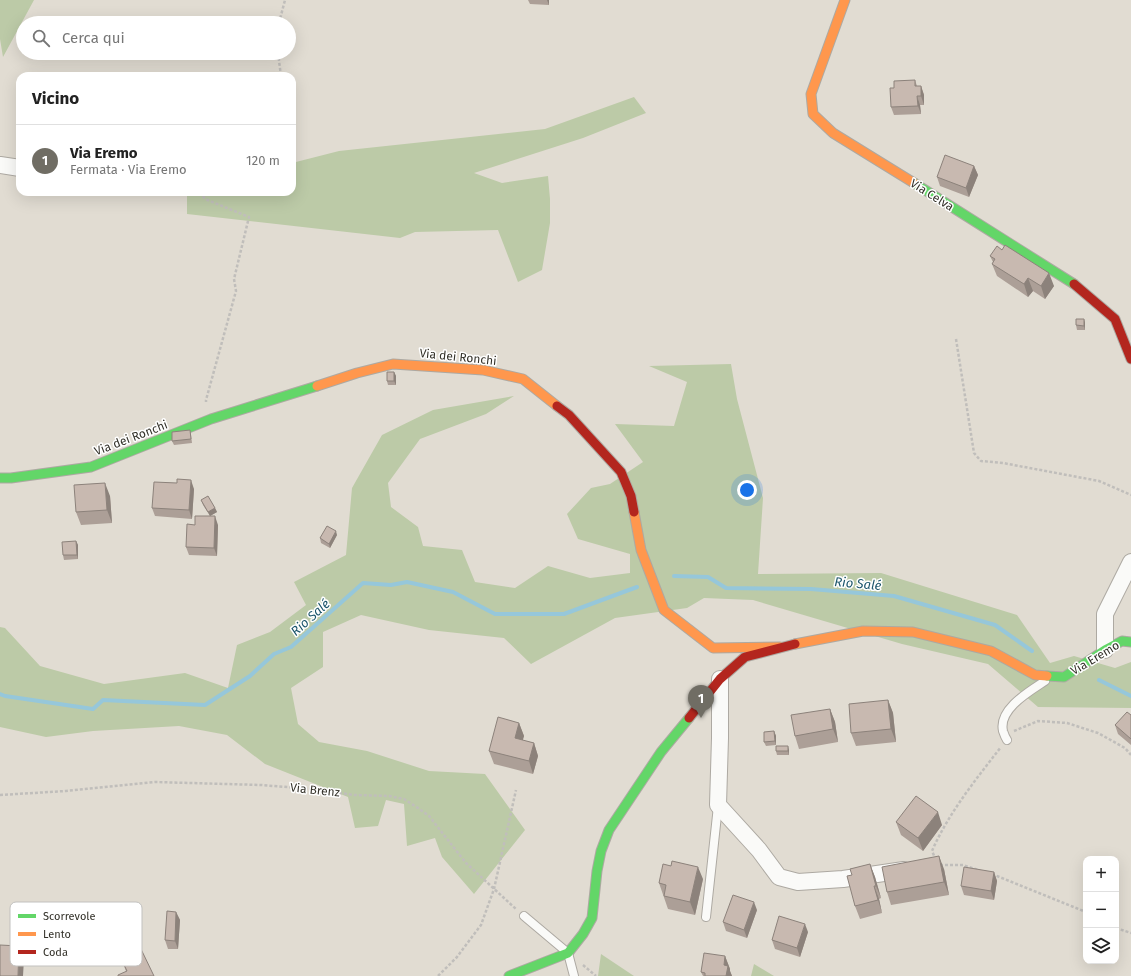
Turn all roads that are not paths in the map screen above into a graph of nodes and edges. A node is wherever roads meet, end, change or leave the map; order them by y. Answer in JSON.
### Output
{"nodes":[{"id":1,"x":845,"y":0,"type":"edge"},
{"id":2,"x":0,"y":165,"type":"edge"},
{"id":3,"x":16,"y":167,"type":"edge"},
{"id":4,"x":1131,"y":359,"type":"edge"},
{"id":5,"x":0,"y":478,"type":"edge"},
{"id":6,"x":1131,"y":562,"type":"edge"},
{"id":7,"x":1131,"y":642,"type":"edge"},
{"id":8,"x":780,"y":647,"type":"junction"},
{"id":9,"x":1105,"y":650,"type":"junction"},
{"id":10,"x":1052,"y":676,"type":"junction"},
{"id":11,"x":720,"y":680,"type":"junction"},
{"id":12,"x":1007,"y":740,"type":"road end"},
{"id":13,"x":718,"y":806,"type":"junction"},
{"id":14,"x":919,"y":868,"type":"edge"},
{"id":15,"x":524,"y":916,"type":"road end"},
{"id":16,"x":706,"y":917,"type":"dead end"},
{"id":17,"x":568,"y":953,"type":"junction"},
{"id":18,"x":510,"y":976,"type":"edge"},
{"id":19,"x":574,"y":976,"type":"edge"}],
"edges":[{"from":1,"to":4,"type":"street","name":"Via Celva"},
{"from":2,"to":3,"type":"street"},
{"from":5,"to":8,"type":"street","name":"Via dei Ronchi"},
{"from":6,"to":9,"type":"street"},
{"from":7,"to":9,"type":"street","name":"Via Eremo"},
{"from":8,"to":10,"type":"street","name":"Via Eremo"},
{"from":8,"to":11,"type":"street","name":"Via Eremo"},
{"from":9,"to":10,"type":"street","name":"Via Eremo"},
{"from":10,"to":12,"type":"lane"},
{"from":11,"to":13,"type":"street"},
{"from":11,"to":17,"type":"street","name":"Via Eremo"},
{"from":13,"to":14,"type":"street"},
{"from":13,"to":16,"type":"lane"},
{"from":15,"to":17,"type":"lane"},
{"from":17,"to":18,"type":"street"},
{"from":17,"to":19,"type":"lane"}]}
